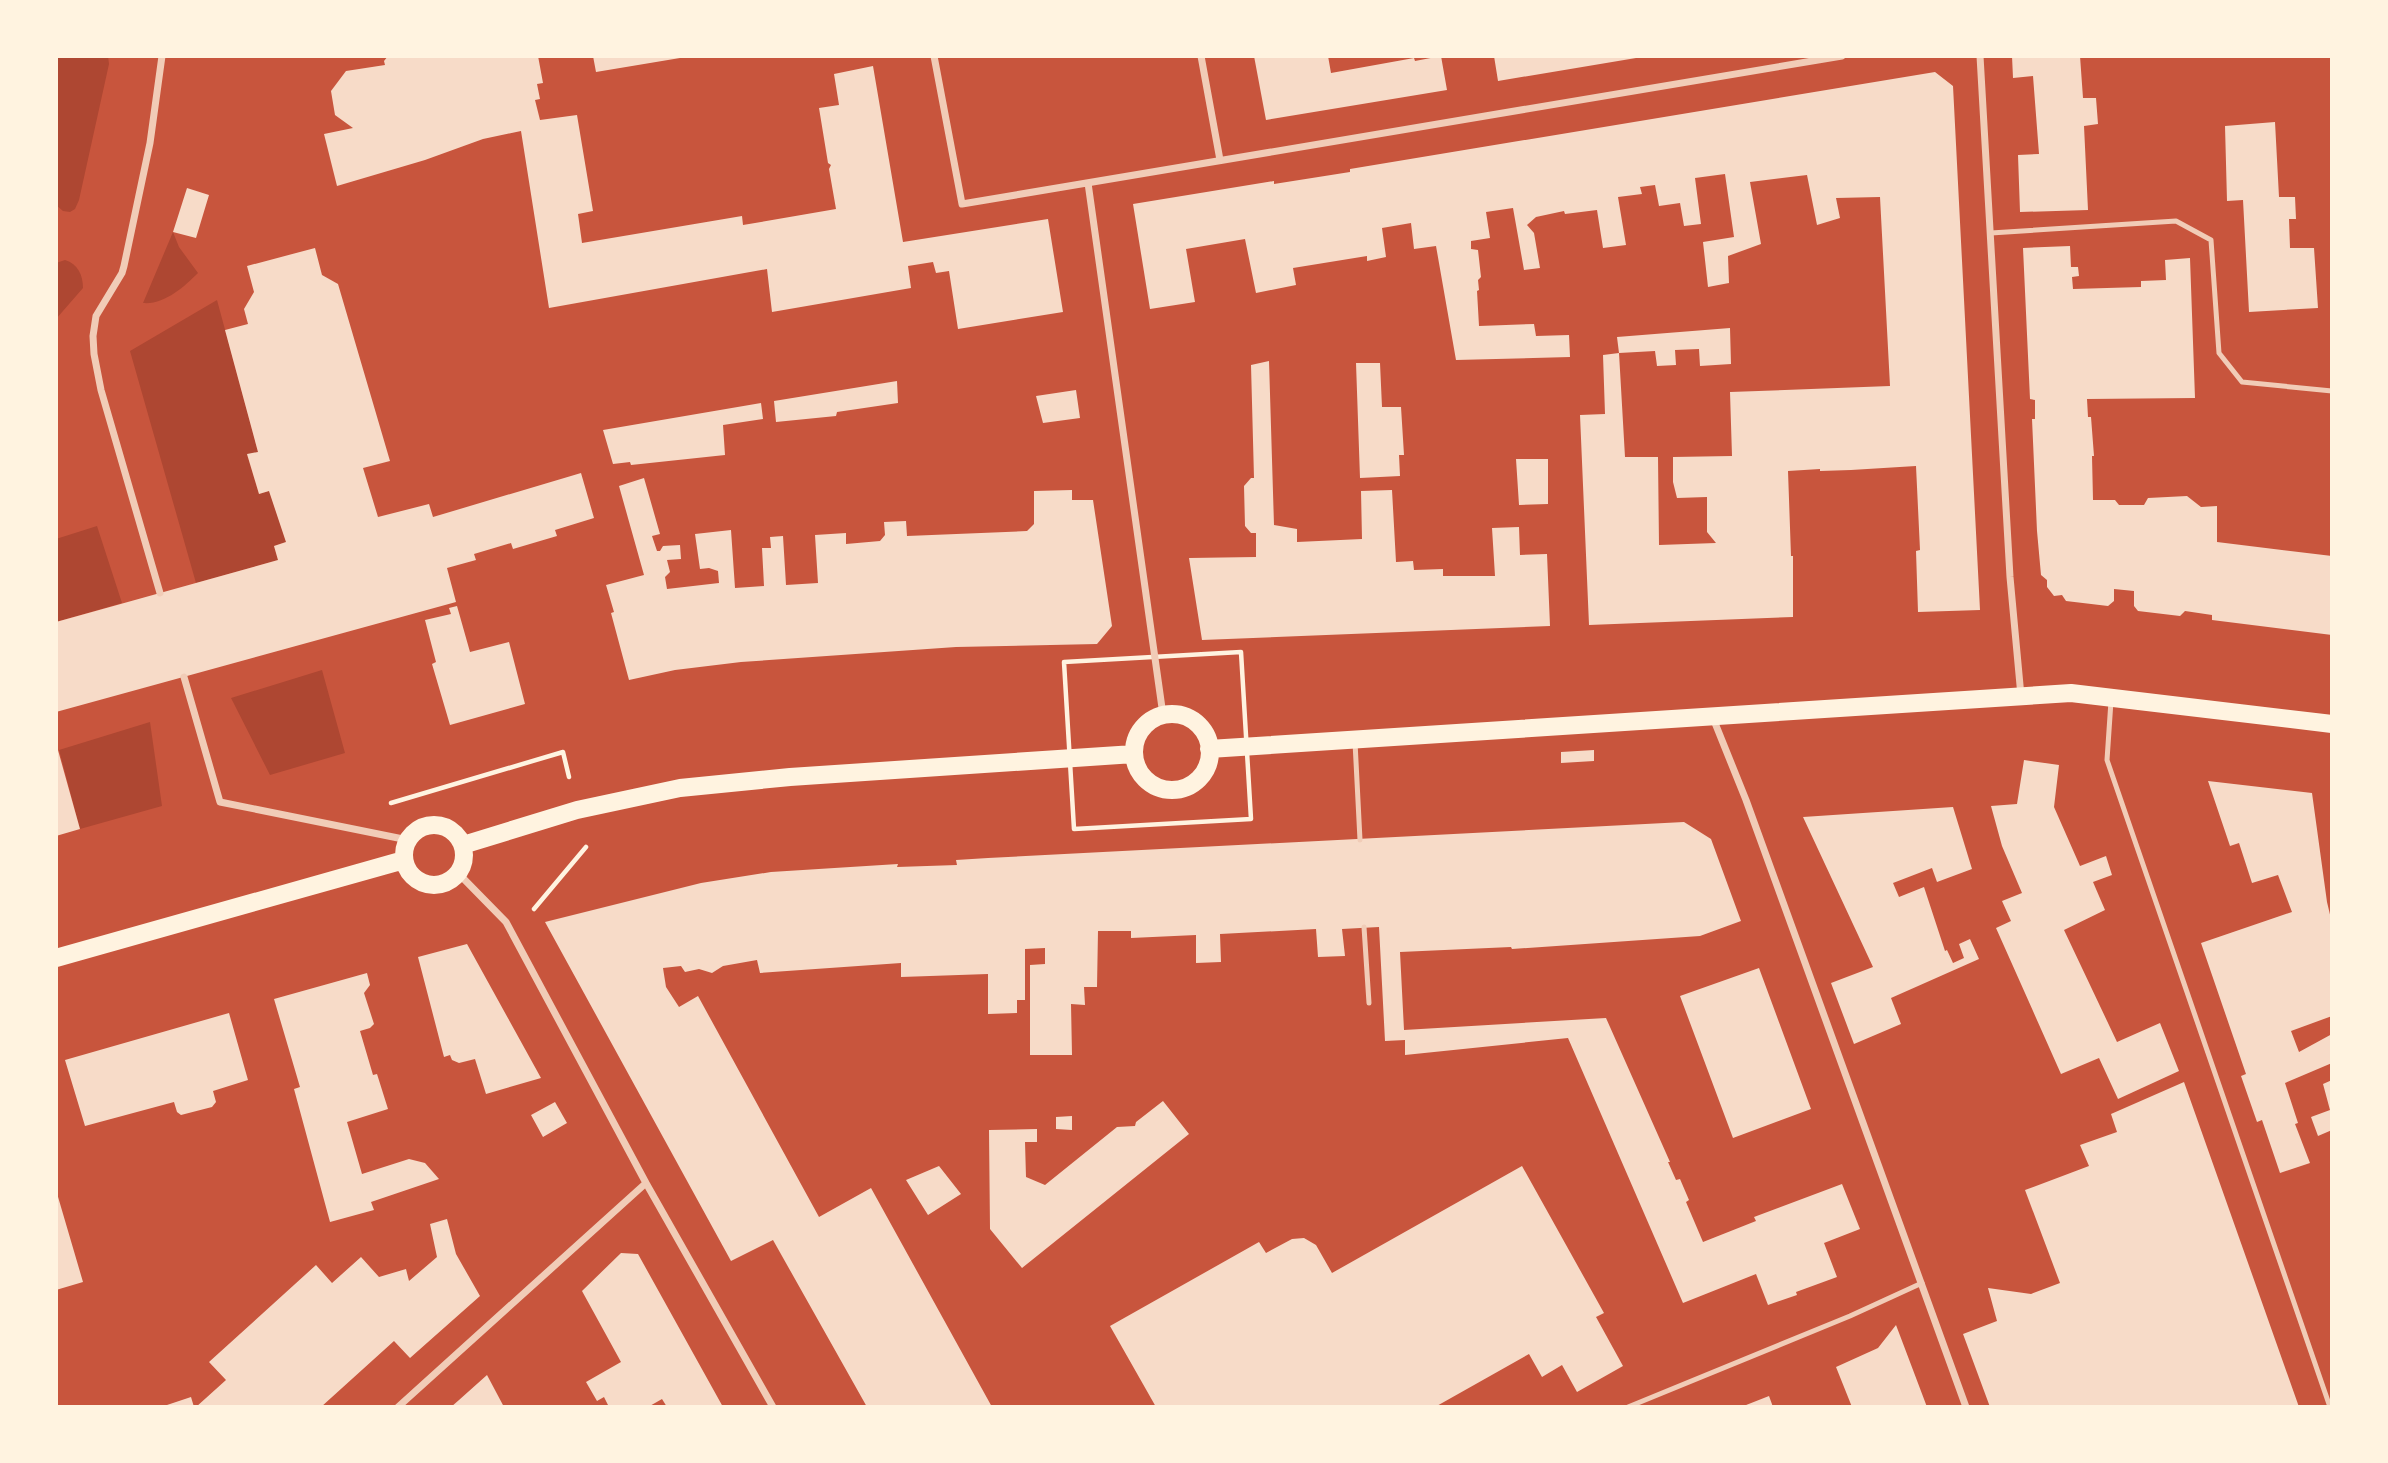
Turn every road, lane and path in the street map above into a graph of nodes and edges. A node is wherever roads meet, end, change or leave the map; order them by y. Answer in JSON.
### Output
{"nodes":[{"id":1,"x":162,"y":56,"type":"edge"},
{"id":2,"x":934,"y":56,"type":"edge"},
{"id":3,"x":1201,"y":56,"type":"edge"},
{"id":4,"x":1842,"y":56,"type":"edge"},
{"id":5,"x":1980,"y":56,"type":"edge"},
{"id":6,"x":1220,"y":160,"type":"junction"},
{"id":7,"x":1088,"y":183,"type":"junction"},
{"id":8,"x":1992,"y":233,"type":"junction"},
{"id":9,"x":2332,"y":391,"type":"edge"},
{"id":10,"x":160,"y":593,"type":"dead end"},
{"id":11,"x":184,"y":677,"type":"dead end"},
{"id":12,"x":2021,"y":697,"type":"junction"},
{"id":13,"x":2111,"y":698,"type":"junction"},
{"id":14,"x":1163,"y":715,"type":"junction"},
{"id":15,"x":1713,"y":717,"type":"junction"},
{"id":16,"x":2332,"y":724,"type":"edge"},
{"id":17,"x":1355,"y":740,"type":"junction"},
{"id":18,"x":1209,"y":749,"type":"junction"},
{"id":19,"x":563,"y":752,"type":"dead end"},
{"id":20,"x":1133,"y":754,"type":"junction"},
{"id":21,"x":379,"y":806,"type":"dead end"},
{"id":22,"x":408,"y":840,"type":"junction"},
{"id":23,"x":1360,"y":840,"type":"dead end"},
{"id":24,"x":463,"y":845,"type":"junction"},
{"id":25,"x":586,"y":848,"type":"dead end"},
{"id":26,"x":404,"y":860,"type":"junction"},
{"id":27,"x":458,"y":873,"type":"junction"},
{"id":28,"x":506,"y":922,"type":"junction"},
{"id":29,"x":1364,"y":927,"type":"dead end"},
{"id":30,"x":56,"y":958,"type":"edge"},
{"id":31,"x":1369,"y":1003,"type":"dead end"},
{"id":32,"x":646,"y":1183,"type":"junction"},
{"id":33,"x":1922,"y":1283,"type":"junction"},
{"id":34,"x":398,"y":1407,"type":"edge"},
{"id":35,"x":773,"y":1407,"type":"edge"},
{"id":36,"x":1628,"y":1407,"type":"edge"},
{"id":37,"x":1966,"y":1407,"type":"edge"},
{"id":38,"x":2330,"y":1407,"type":"edge"}],
"edges":[{"from":1,"to":10,"type":"street"},
{"from":2,"to":7,"type":"street"},
{"from":3,"to":6,"type":"street"},
{"from":4,"to":6,"type":"street"},
{"from":5,"to":8,"type":"street"},
{"from":6,"to":7,"type":"street"},
{"from":7,"to":14,"type":"street"},
{"from":8,"to":9,"type":"lane"},
{"from":8,"to":12,"type":"street"},
{"from":11,"to":22,"type":"street"},
{"from":12,"to":13,"type":"main road"},
{"from":12,"to":15,"type":"main road"},
{"from":13,"to":16,"type":"main road"},
{"from":13,"to":38,"type":"lane"},
{"from":14,"to":18,"type":"main road"},
{"from":14,"to":20,"type":"main road"},
{"from":15,"to":17,"type":"main road"},
{"from":15,"to":33,"type":"street"},
{"from":17,"to":18,"type":"main road"},
{"from":17,"to":23,"type":"lane"},
{"from":18,"to":20,"type":"main road"},
{"from":19,"to":21,"type":"path"},
{"from":20,"to":24,"type":"main road"},
{"from":22,"to":24,"type":"main road"},
{"from":22,"to":26,"type":"main road"},
{"from":24,"to":27,"type":"main road"},
{"from":25,"to":28,"type":"path"},
{"from":26,"to":27,"type":"main road"},
{"from":26,"to":30,"type":"main road"},
{"from":27,"to":28,"type":"street"},
{"from":28,"to":32,"type":"street"},
{"from":29,"to":31,"type":"lane"},
{"from":32,"to":34,"type":"street"},
{"from":32,"to":35,"type":"street"},
{"from":33,"to":36,"type":"lane"},
{"from":33,"to":37,"type":"street"}]}
